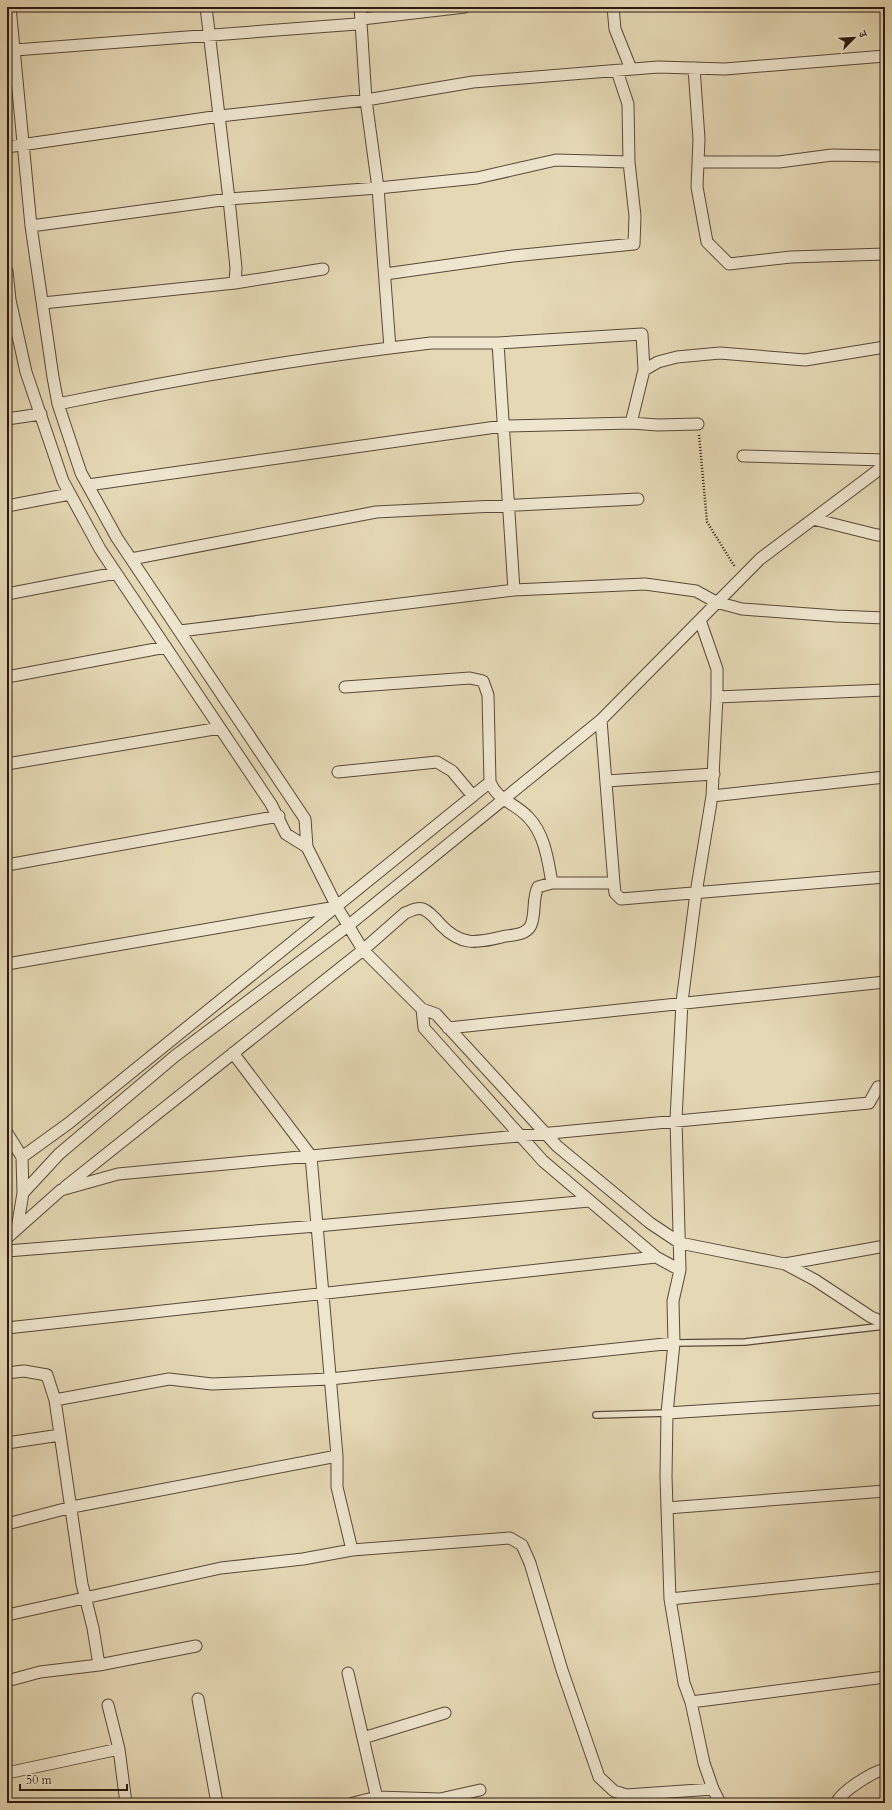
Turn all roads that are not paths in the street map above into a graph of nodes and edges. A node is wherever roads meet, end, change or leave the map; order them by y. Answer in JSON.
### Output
{"nodes":[{"id":1,"x":10,"y":7,"type":"edge"},
{"id":2,"x":206,"y":7,"type":"edge"},
{"id":3,"x":360,"y":7,"type":"edge"},
{"id":4,"x":465,"y":7,"type":"edge"},
{"id":5,"x":613,"y":7,"type":"edge"},
{"id":6,"x":360,"y":22,"type":"junction"},
{"id":7,"x":208,"y":34,"type":"junction"},
{"id":8,"x":15,"y":50,"type":"junction"},
{"id":9,"x":885,"y":56,"type":"edge"},
{"id":10,"x":694,"y":68,"type":"junction"},
{"id":11,"x":632,"y":69,"type":"junction"},
{"id":12,"x":616,"y":71,"type":"junction"},
{"id":13,"x":366,"y":100,"type":"junction"},
{"id":14,"x":220,"y":116,"type":"junction"},
{"id":15,"x":23,"y":145,"type":"junction"},
{"id":16,"x":7,"y":147,"type":"edge"},
{"id":17,"x":885,"y":156,"type":"edge"},
{"id":18,"x":629,"y":162,"type":"junction"},
{"id":19,"x":698,"y":162,"type":"junction"},
{"id":20,"x":378,"y":188,"type":"junction"},
{"id":21,"x":229,"y":199,"type":"junction"},
{"id":22,"x":31,"y":226,"type":"junction"},
{"id":23,"x":885,"y":254,"type":"edge"},
{"id":24,"x":323,"y":269,"type":"dead end"},
{"id":25,"x":7,"y":271,"type":"edge"},
{"id":26,"x":385,"y":274,"type":"junction"},
{"id":27,"x":235,"y":283,"type":"junction"},
{"id":28,"x":43,"y":303,"type":"junction"},
{"id":29,"x":498,"y":343,"type":"junction"},
{"id":30,"x":885,"y":346,"type":"edge"},
{"id":31,"x":390,"y":348,"type":"junction"},
{"id":32,"x":644,"y":370,"type":"junction"},
{"id":33,"x":58,"y":404,"type":"junction"},
{"id":34,"x":41,"y":414,"type":"junction"},
{"id":35,"x":7,"y":419,"type":"edge"},
{"id":36,"x":631,"y":423,"type":"junction"},
{"id":37,"x":698,"y":424,"type":"road end"},
{"id":38,"x":503,"y":426,"type":"junction"},
{"id":39,"x":743,"y":456,"type":"dead end"},
{"id":40,"x":885,"y":460,"type":"edge"},
{"id":41,"x":885,"y":465,"type":"edge"},
{"id":42,"x":88,"y":485,"type":"junction"},
{"id":43,"x":70,"y":494,"type":"junction"},
{"id":44,"x":638,"y":499,"type":"dead end"},
{"id":45,"x":509,"y":505,"type":"junction"},
{"id":46,"x":7,"y":506,"type":"edge"},
{"id":47,"x":813,"y":519,"type":"junction"},
{"id":48,"x":885,"y":536,"type":"edge"},
{"id":49,"x":131,"y":559,"type":"junction"},
{"id":50,"x":116,"y":573,"type":"junction"},
{"id":51,"x":514,"y":590,"type":"junction"},
{"id":52,"x":7,"y":594,"type":"edge"},
{"id":53,"x":716,"y":602,"type":"junction"},
{"id":54,"x":885,"y":618,"type":"edge"},
{"id":55,"x":700,"y":620,"type":"junction"},
{"id":56,"x":180,"y":632,"type":"junction"},
{"id":57,"x":166,"y":647,"type":"junction"},
{"id":58,"x":7,"y":676,"type":"edge"},
{"id":59,"x":345,"y":687,"type":"dead end"},
{"id":60,"x":885,"y":690,"type":"edge"},
{"id":61,"x":717,"y":697,"type":"junction"},
{"id":62,"x":601,"y":720,"type":"junction"},
{"id":63,"x":220,"y":728,"type":"junction"},
{"id":64,"x":7,"y":764,"type":"edge"},
{"id":65,"x":338,"y":772,"type":"dead end"},
{"id":66,"x":714,"y":774,"type":"junction"},
{"id":67,"x":885,"y":777,"type":"edge"},
{"id":68,"x":606,"y":781,"type":"junction"},
{"id":69,"x":490,"y":782,"type":"junction"},
{"id":70,"x":473,"y":796,"type":"junction"},
{"id":71,"x":712,"y":796,"type":"junction"},
{"id":72,"x":503,"y":800,"type":"junction"},
{"id":73,"x":278,"y":816,"type":"junction"},
{"id":74,"x":307,"y":847,"type":"junction"},
{"id":75,"x":7,"y":866,"type":"edge"},
{"id":76,"x":885,"y":877,"type":"edge"},
{"id":77,"x":552,"y":883,"type":"junction"},
{"id":78,"x":614,"y":883,"type":"junction"},
{"id":79,"x":696,"y":893,"type":"junction"},
{"id":80,"x":337,"y":907,"type":"junction"},
{"id":81,"x":349,"y":925,"type":"junction"},
{"id":82,"x":363,"y":950,"type":"junction"},
{"id":83,"x":7,"y":964,"type":"edge"},
{"id":84,"x":885,"y":982,"type":"edge"},
{"id":85,"x":682,"y":1002,"type":"junction"},
{"id":86,"x":422,"y":1009,"type":"junction"},
{"id":87,"x":448,"y":1028,"type":"junction"},
{"id":88,"x":233,"y":1053,"type":"junction"},
{"id":89,"x":885,"y":1086,"type":"edge"},
{"id":90,"x":676,"y":1120,"type":"junction"},
{"id":91,"x":7,"y":1133,"type":"edge"},
{"id":92,"x":546,"y":1134,"type":"junction"},
{"id":93,"x":520,"y":1136,"type":"junction"},
{"id":94,"x":311,"y":1156,"type":"junction"},
{"id":95,"x":22,"y":1157,"type":"junction"},
{"id":96,"x":61,"y":1190,"type":"junction"},
{"id":97,"x":22,"y":1193,"type":"junction"},
{"id":98,"x":590,"y":1201,"type":"junction"},
{"id":99,"x":317,"y":1226,"type":"junction"},
{"id":100,"x":17,"y":1229,"type":"junction"},
{"id":101,"x":7,"y":1238,"type":"edge"},
{"id":102,"x":680,"y":1243,"type":"junction"},
{"id":103,"x":885,"y":1246,"type":"edge"},
{"id":104,"x":7,"y":1251,"type":"edge"},
{"id":105,"x":656,"y":1257,"type":"junction"},
{"id":106,"x":785,"y":1264,"type":"junction"},
{"id":107,"x":680,"y":1270,"type":"junction"},
{"id":108,"x":323,"y":1293,"type":"junction"},
{"id":109,"x":885,"y":1324,"type":"edge"},
{"id":110,"x":7,"y":1328,"type":"edge"},
{"id":111,"x":674,"y":1343,"type":"junction"},
{"id":112,"x":7,"y":1373,"type":"edge"},
{"id":113,"x":330,"y":1379,"type":"junction"},
{"id":114,"x":885,"y":1399,"type":"edge"},
{"id":115,"x":55,"y":1400,"type":"junction"},
{"id":116,"x":667,"y":1414,"type":"junction"},
{"id":117,"x":596,"y":1415,"type":"dead end"},
{"id":118,"x":60,"y":1435,"type":"junction"},
{"id":119,"x":7,"y":1443,"type":"edge"},
{"id":120,"x":337,"y":1456,"type":"junction"},
{"id":121,"x":885,"y":1491,"type":"edge"},
{"id":122,"x":72,"y":1507,"type":"junction"},
{"id":123,"x":667,"y":1508,"type":"junction"},
{"id":124,"x":7,"y":1524,"type":"edge"},
{"id":125,"x":352,"y":1550,"type":"junction"},
{"id":126,"x":885,"y":1577,"type":"edge"},
{"id":127,"x":86,"y":1599,"type":"junction"},
{"id":128,"x":670,"y":1599,"type":"junction"},
{"id":129,"x":7,"y":1615,"type":"edge"},
{"id":130,"x":196,"y":1646,"type":"dead end"},
{"id":131,"x":99,"y":1665,"type":"junction"},
{"id":132,"x":348,"y":1673,"type":"dead end"},
{"id":133,"x":885,"y":1677,"type":"edge"},
{"id":134,"x":7,"y":1681,"type":"edge"},
{"id":135,"x":198,"y":1699,"type":"dead end"},
{"id":136,"x":691,"y":1702,"type":"junction"},
{"id":137,"x":108,"y":1705,"type":"dead end"},
{"id":138,"x":445,"y":1713,"type":"dead end"},
{"id":139,"x":363,"y":1738,"type":"junction"},
{"id":140,"x":119,"y":1749,"type":"junction"},
{"id":141,"x":885,"y":1769,"type":"edge"},
{"id":142,"x":7,"y":1773,"type":"edge"},
{"id":143,"x":713,"y":1789,"type":"junction"},
{"id":144,"x":480,"y":1790,"type":"dead end"},
{"id":145,"x":378,"y":1800,"type":"edge"},
{"id":146,"x":126,"y":1803,"type":"edge"},
{"id":147,"x":217,"y":1803,"type":"edge"},
{"id":148,"x":353,"y":1803,"type":"edge"},
{"id":149,"x":720,"y":1803,"type":"edge"},
{"id":150,"x":836,"y":1803,"type":"edge"}],
"edges":[{"from":1,"to":8,"type":"street"},
{"from":2,"to":7,"type":"street"},
{"from":3,"to":6,"type":"street"},
{"from":4,"to":6,"type":"street"},
{"from":5,"to":11,"type":"street"},
{"from":6,"to":7,"type":"street"},
{"from":6,"to":13,"type":"street"},
{"from":7,"to":8,"type":"street"},
{"from":7,"to":14,"type":"street"},
{"from":8,"to":15,"type":"street"},
{"from":9,"to":10,"type":"street"},
{"from":10,"to":11,"type":"street"},
{"from":10,"to":19,"type":"street"},
{"from":11,"to":12,"type":"street"},
{"from":12,"to":13,"type":"street"},
{"from":12,"to":18,"type":"street"},
{"from":13,"to":14,"type":"street"},
{"from":13,"to":20,"type":"street"},
{"from":14,"to":15,"type":"street"},
{"from":14,"to":21,"type":"street"},
{"from":15,"to":16,"type":"street"},
{"from":15,"to":22,"type":"street"},
{"from":17,"to":19,"type":"street"},
{"from":18,"to":20,"type":"street"},
{"from":18,"to":26,"type":"street"},
{"from":19,"to":23,"type":"street"},
{"from":20,"to":21,"type":"street"},
{"from":20,"to":26,"type":"street"},
{"from":21,"to":22,"type":"street"},
{"from":21,"to":27,"type":"street"},
{"from":22,"to":28,"type":"street"},
{"from":24,"to":27,"type":"street"},
{"from":25,"to":34,"type":"street"},
{"from":26,"to":31,"type":"street"},
{"from":27,"to":28,"type":"street"},
{"from":28,"to":33,"type":"street"},
{"from":29,"to":31,"type":"street"},
{"from":29,"to":32,"type":"street"},
{"from":29,"to":38,"type":"street"},
{"from":30,"to":32,"type":"street"},
{"from":31,"to":33,"type":"street"},
{"from":32,"to":36,"type":"street"},
{"from":33,"to":42,"type":"street"},
{"from":34,"to":35,"type":"street"},
{"from":34,"to":43,"type":"street"},
{"from":36,"to":37,"type":"street"},
{"from":36,"to":38,"type":"street"},
{"from":38,"to":42,"type":"street"},
{"from":38,"to":45,"type":"street"},
{"from":39,"to":40,"type":"street"},
{"from":41,"to":47,"type":"street"},
{"from":42,"to":49,"type":"street"},
{"from":43,"to":46,"type":"street"},
{"from":43,"to":50,"type":"street"},
{"from":44,"to":45,"type":"street"},
{"from":45,"to":49,"type":"street"},
{"from":45,"to":51,"type":"street"},
{"from":47,"to":48,"type":"street"},
{"from":47,"to":53,"type":"street"},
{"from":49,"to":56,"type":"street"},
{"from":50,"to":52,"type":"street"},
{"from":50,"to":57,"type":"street"},
{"from":51,"to":53,"type":"street"},
{"from":51,"to":56,"type":"street"},
{"from":53,"to":54,"type":"street"},
{"from":53,"to":55,"type":"street"},
{"from":55,"to":61,"type":"street"},
{"from":55,"to":62,"type":"street"},
{"from":56,"to":74,"type":"street"},
{"from":57,"to":58,"type":"street"},
{"from":57,"to":63,"type":"street"},
{"from":59,"to":69,"type":"street"},
{"from":60,"to":61,"type":"street"},
{"from":61,"to":66,"type":"street"},
{"from":62,"to":68,"type":"street"},
{"from":62,"to":72,"type":"street"},
{"from":63,"to":64,"type":"street"},
{"from":63,"to":73,"type":"street"},
{"from":65,"to":70,"type":"street"},
{"from":66,"to":68,"type":"street"},
{"from":66,"to":71,"type":"street"},
{"from":67,"to":71,"type":"street"},
{"from":68,"to":78,"type":"street"},
{"from":69,"to":70,"type":"street"},
{"from":69,"to":72,"type":"street"},
{"from":70,"to":80,"type":"street"},
{"from":71,"to":79,"type":"street"},
{"from":72,"to":77,"type":"street"},
{"from":72,"to":81,"type":"street"},
{"from":73,"to":74,"type":"street"},
{"from":73,"to":75,"type":"street"},
{"from":74,"to":80,"type":"street"},
{"from":76,"to":79,"type":"street"},
{"from":77,"to":78,"type":"street"},
{"from":77,"to":82,"type":"street"},
{"from":78,"to":79,"type":"street"},
{"from":79,"to":85,"type":"street"},
{"from":80,"to":81,"type":"street"},
{"from":80,"to":83,"type":"street"},
{"from":80,"to":95,"type":"street"},
{"from":81,"to":82,"type":"street"},
{"from":81,"to":97,"type":"street"},
{"from":82,"to":86,"type":"street"},
{"from":82,"to":88,"type":"street"},
{"from":84,"to":85,"type":"street"},
{"from":85,"to":87,"type":"street"},
{"from":85,"to":90,"type":"street"},
{"from":86,"to":87,"type":"street"},
{"from":86,"to":93,"type":"street"},
{"from":87,"to":92,"type":"street"},
{"from":88,"to":94,"type":"street"},
{"from":88,"to":96,"type":"street"},
{"from":89,"to":90,"type":"street"},
{"from":90,"to":92,"type":"street"},
{"from":90,"to":102,"type":"street"},
{"from":91,"to":95,"type":"street"},
{"from":92,"to":93,"type":"street"},
{"from":92,"to":102,"type":"street"},
{"from":93,"to":94,"type":"street"},
{"from":93,"to":98,"type":"street"},
{"from":94,"to":96,"type":"street"},
{"from":94,"to":99,"type":"street"},
{"from":95,"to":97,"type":"street"},
{"from":96,"to":100,"type":"street"},
{"from":97,"to":100,"type":"street"},
{"from":98,"to":99,"type":"street"},
{"from":98,"to":105,"type":"street"},
{"from":99,"to":104,"type":"street"},
{"from":99,"to":108,"type":"street"},
{"from":100,"to":101,"type":"street"},
{"from":102,"to":106,"type":"street"},
{"from":102,"to":107,"type":"street"},
{"from":103,"to":106,"type":"street"},
{"from":105,"to":107,"type":"street"},
{"from":105,"to":108,"type":"street"},
{"from":106,"to":109,"type":"street"},
{"from":107,"to":111,"type":"street"},
{"from":108,"to":110,"type":"street"},
{"from":108,"to":113,"type":"street"},
{"from":109,"to":111,"type":"lane"},
{"from":111,"to":113,"type":"street"},
{"from":111,"to":116,"type":"street"},
{"from":112,"to":115,"type":"street"},
{"from":113,"to":115,"type":"street"},
{"from":113,"to":120,"type":"street"},
{"from":114,"to":116,"type":"street"},
{"from":115,"to":118,"type":"street"},
{"from":116,"to":117,"type":"lane"},
{"from":116,"to":123,"type":"street"},
{"from":118,"to":119,"type":"street"},
{"from":118,"to":122,"type":"street"},
{"from":120,"to":122,"type":"street"},
{"from":120,"to":125,"type":"street"},
{"from":121,"to":123,"type":"street"},
{"from":122,"to":124,"type":"street"},
{"from":122,"to":127,"type":"street"},
{"from":123,"to":128,"type":"street"},
{"from":125,"to":127,"type":"street"},
{"from":125,"to":143,"type":"street"},
{"from":126,"to":128,"type":"street"},
{"from":127,"to":129,"type":"street"},
{"from":127,"to":131,"type":"street"},
{"from":128,"to":136,"type":"street"},
{"from":130,"to":131,"type":"street"},
{"from":131,"to":134,"type":"street"},
{"from":132,"to":139,"type":"street"},
{"from":133,"to":136,"type":"street"},
{"from":135,"to":147,"type":"street"},
{"from":136,"to":143,"type":"street"},
{"from":137,"to":140,"type":"street"},
{"from":138,"to":139,"type":"street"},
{"from":139,"to":145,"type":"street"},
{"from":140,"to":142,"type":"street"},
{"from":140,"to":146,"type":"street"},
{"from":141,"to":150,"type":"street"},
{"from":143,"to":149,"type":"street"},
{"from":144,"to":145,"type":"street"},
{"from":145,"to":148,"type":"street"}]}
